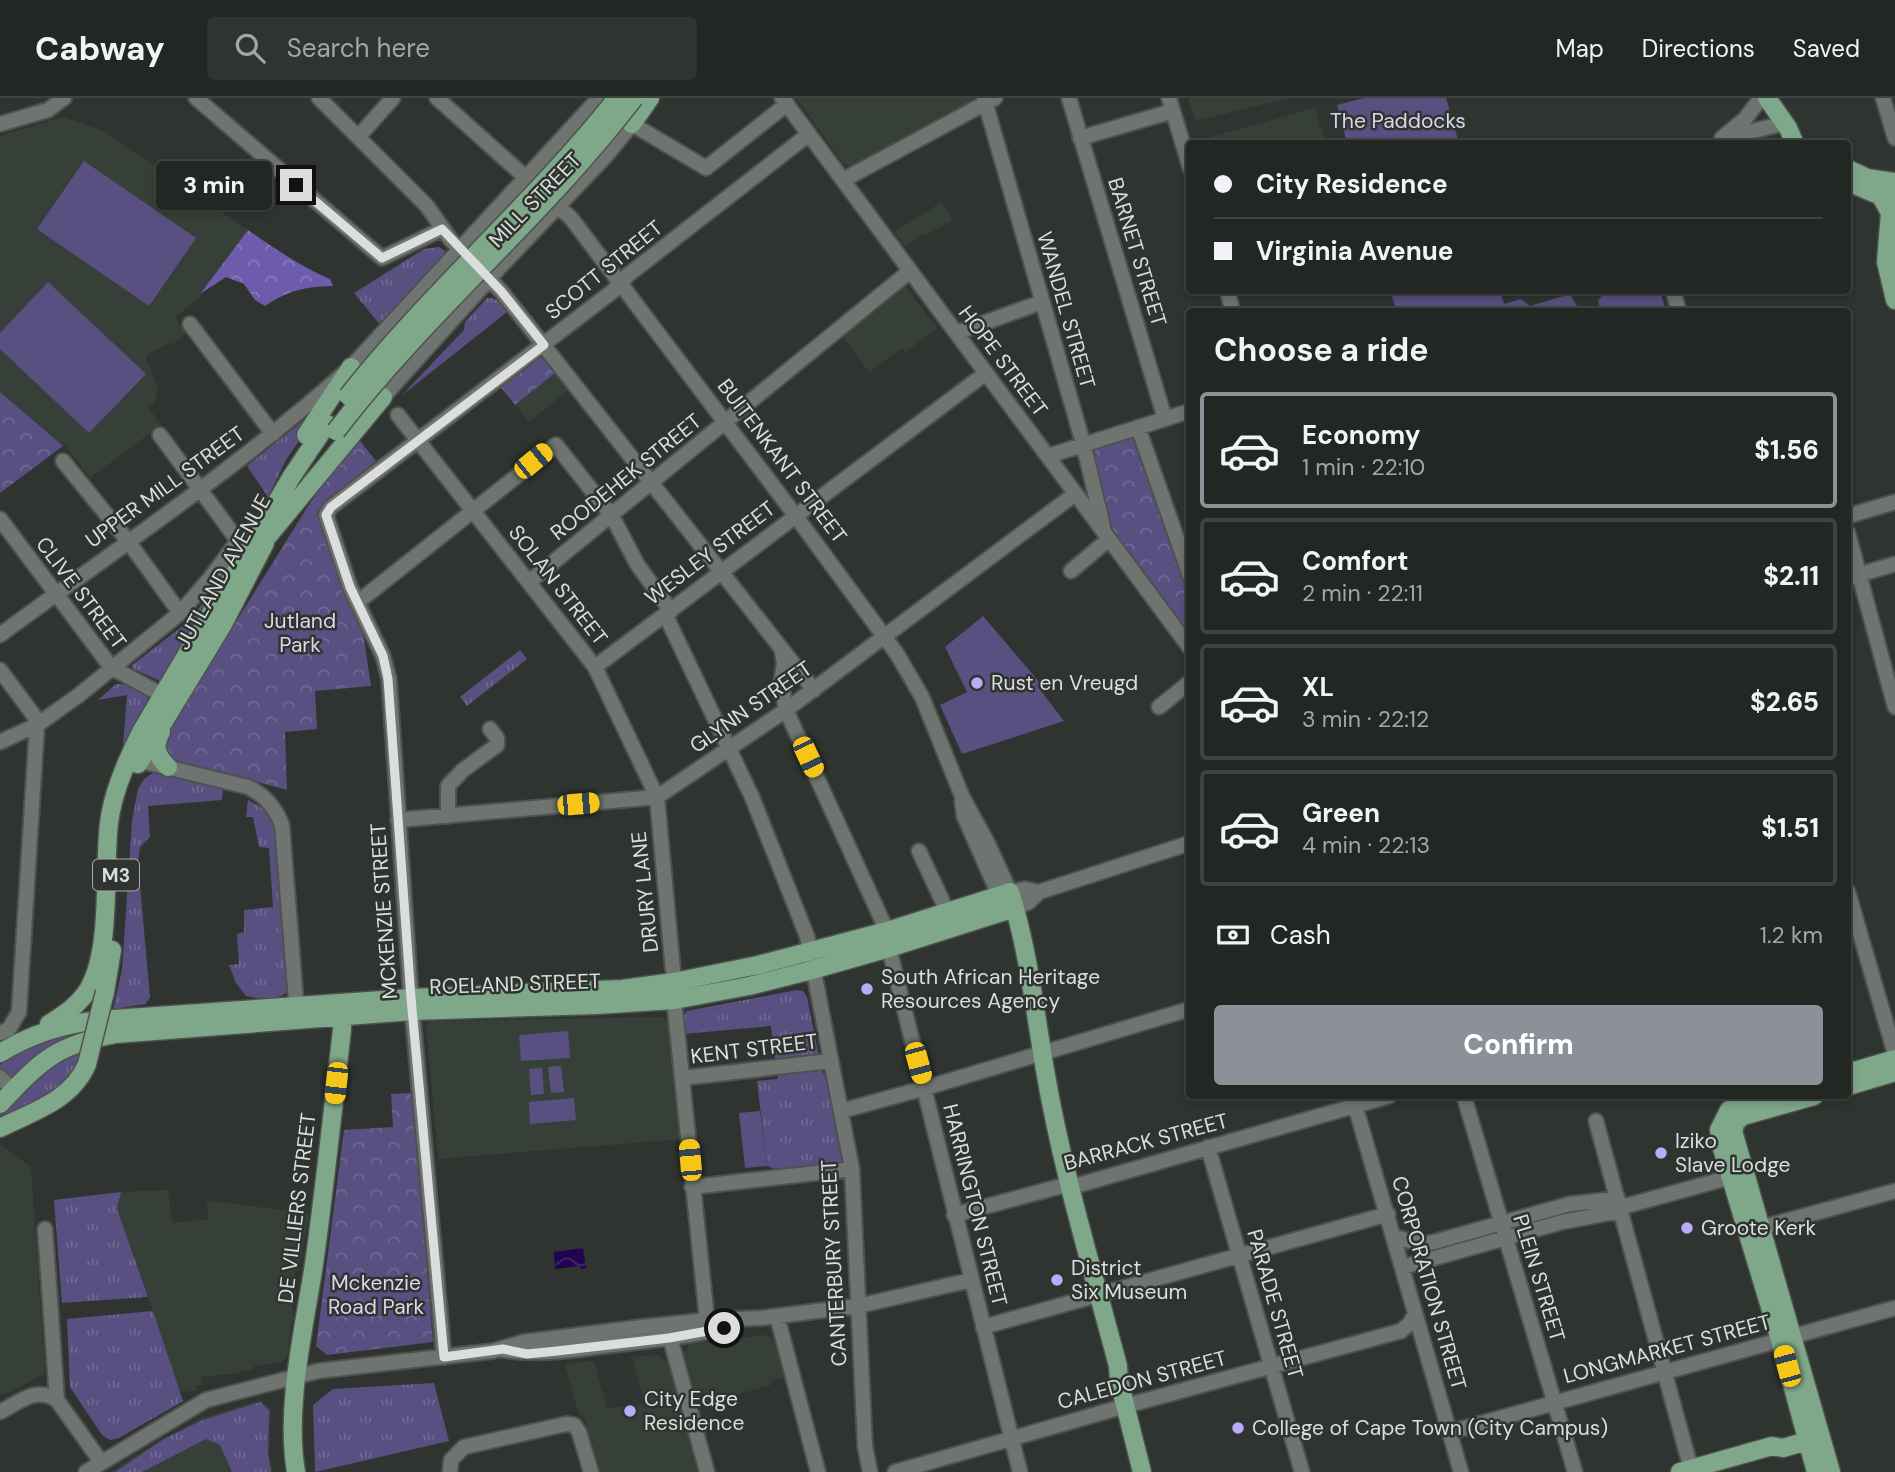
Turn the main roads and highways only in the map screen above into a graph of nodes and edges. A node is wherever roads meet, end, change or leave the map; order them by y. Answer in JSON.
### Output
{"nodes":[{"id":1,"x":617,"y":98,"type":"edge"},
{"id":2,"x":634,"y":98,"type":"edge"},
{"id":3,"x":650,"y":98,"type":"edge"},
{"id":4,"x":1778,"y":115,"type":"edge"},
{"id":5,"x":632,"y":124,"type":"road end"},
{"id":6,"x":1803,"y":140,"type":"edge"},
{"id":7,"x":1851,"y":170,"type":"edge"},
{"id":8,"x":1895,"y":182,"type":"edge"},
{"id":9,"x":1851,"y":183,"type":"edge"},
{"id":10,"x":1887,"y":196,"type":"edge"},
{"id":11,"x":1895,"y":300,"type":"edge"},
{"id":12,"x":351,"y":367,"type":"road end"},
{"id":13,"x":383,"y":397,"type":"road end"},
{"id":14,"x":332,"y":427,"type":"junction"},
{"id":15,"x":270,"y":535,"type":"junction"},
{"id":16,"x":244,"y":544,"type":"junction"},
{"id":17,"x":168,"y":704,"type":"junction"},
{"id":18,"x":134,"y":759,"type":"junction"},
{"id":19,"x":168,"y":767,"type":"road end"},
{"id":20,"x":1007,"y":901,"type":"junction"},
{"id":21,"x":888,"y":940,"type":"junction"},
{"id":22,"x":674,"y":991,"type":"junction"},
{"id":23,"x":343,"y":1010,"type":"junction"},
{"id":24,"x":296,"y":1013,"type":"junction"},
{"id":25,"x":35,"y":1034,"type":"junction"},
{"id":26,"x":0,"y":1053,"type":"edge"},
{"id":27,"x":1895,"y":1059,"type":"edge"},
{"id":28,"x":1851,"y":1072,"type":"edge"},
{"id":29,"x":1895,"y":1072,"type":"edge"},
{"id":30,"x":1851,"y":1085,"type":"edge"},
{"id":31,"x":5,"y":1096,"type":"edge"},
{"id":32,"x":1760,"y":1099,"type":"edge"},
{"id":33,"x":1803,"y":1099,"type":"edge"},
{"id":34,"x":1730,"y":1120,"type":"junction"},
{"id":35,"x":0,"y":1128,"type":"edge"},
{"id":36,"x":1737,"y":1176,"type":"junction"},
{"id":37,"x":1786,"y":1338,"type":"junction"},
{"id":38,"x":1130,"y":1404,"type":"junction"},
{"id":39,"x":1812,"y":1434,"type":"junction"},
{"id":40,"x":1686,"y":1471,"type":"edge"},
{"id":41,"x":296,"y":1472,"type":"edge"},
{"id":42,"x":1142,"y":1472,"type":"edge"},
{"id":43,"x":1152,"y":1472,"type":"edge"},
{"id":44,"x":1816,"y":1472,"type":"edge"},
{"id":45,"x":1831,"y":1472,"type":"edge"}],
"edges":[{"from":1,"to":14,"type":"main road","name":"JUTLAND AVENUE","number":"M3","bridge":true},
{"from":2,"to":14,"type":"main road","name":"JUTLAND AVENUE","number":"M3","bridge":true},
{"from":3,"to":5,"type":"main road"},
{"from":4,"to":6,"type":"main road"},
{"from":7,"to":8,"type":"main road"},
{"from":9,"to":10,"type":"main road"},
{"from":10,"to":11,"type":"main road"},
{"from":12,"to":16,"type":"main road"},
{"from":13,"to":15,"type":"main road"},
{"from":14,"to":15,"type":"main road","name":"JUTLAND AVENUE","number":"M3"},
{"from":14,"to":16,"type":"main road","name":"JUTLAND AVENUE","number":"M3"},
{"from":15,"to":17,"type":"main road","name":"JUTLAND AVENUE","number":"M3"},
{"from":16,"to":17,"type":"main road","name":"JUTLAND AVENUE","number":"M3"},
{"from":17,"to":18,"type":"main road","name":"JUTLAND AVENUE","number":"M3"},
{"from":17,"to":19,"type":"main road"},
{"from":18,"to":25,"type":"main road","name":"JUTLAND AVENUE","number":"M3"},
{"from":18,"to":35,"type":"main road","name":"JUTLAND AVENUE","number":"M3","bridge":true},
{"from":20,"to":21,"type":"main road","name":"ROELAND STREET"},
{"from":20,"to":21,"type":"main road","name":"ROELAND STREET"},
{"from":20,"to":38,"type":"main road","name":"BUITENKANT STREET"},
{"from":21,"to":22,"type":"main road","name":"ROELAND STREET"},
{"from":21,"to":22,"type":"main road","name":"ROELAND STREET"},
{"from":22,"to":23,"type":"main road","name":"ROELAND STREET"},
{"from":23,"to":24,"type":"main road","name":"ROELAND STREET"},
{"from":23,"to":41,"type":"main road","name":"DE VILLIERS STREET"},
{"from":24,"to":25,"type":"main road","name":"ROELAND STREET"},
{"from":24,"to":31,"type":"main road","name":"ROELAND STREET"},
{"from":25,"to":26,"type":"main road","number":"M3"},
{"from":27,"to":28,"type":"main road"},
{"from":29,"to":30,"type":"main road"},
{"from":32,"to":34,"type":"main road"},
{"from":33,"to":34,"type":"main road"},
{"from":34,"to":36,"type":"main road"},
{"from":36,"to":37,"type":"main road"},
{"from":36,"to":37,"type":"main road"},
{"from":37,"to":39,"type":"main road"},
{"from":38,"to":42,"type":"main road","name":"BUITENKANT STREET"},
{"from":38,"to":43,"type":"main road","name":"BUITENKANT STREET"},
{"from":39,"to":40,"type":"main road"},
{"from":39,"to":44,"type":"main road"},
{"from":39,"to":45,"type":"main road"}]}
